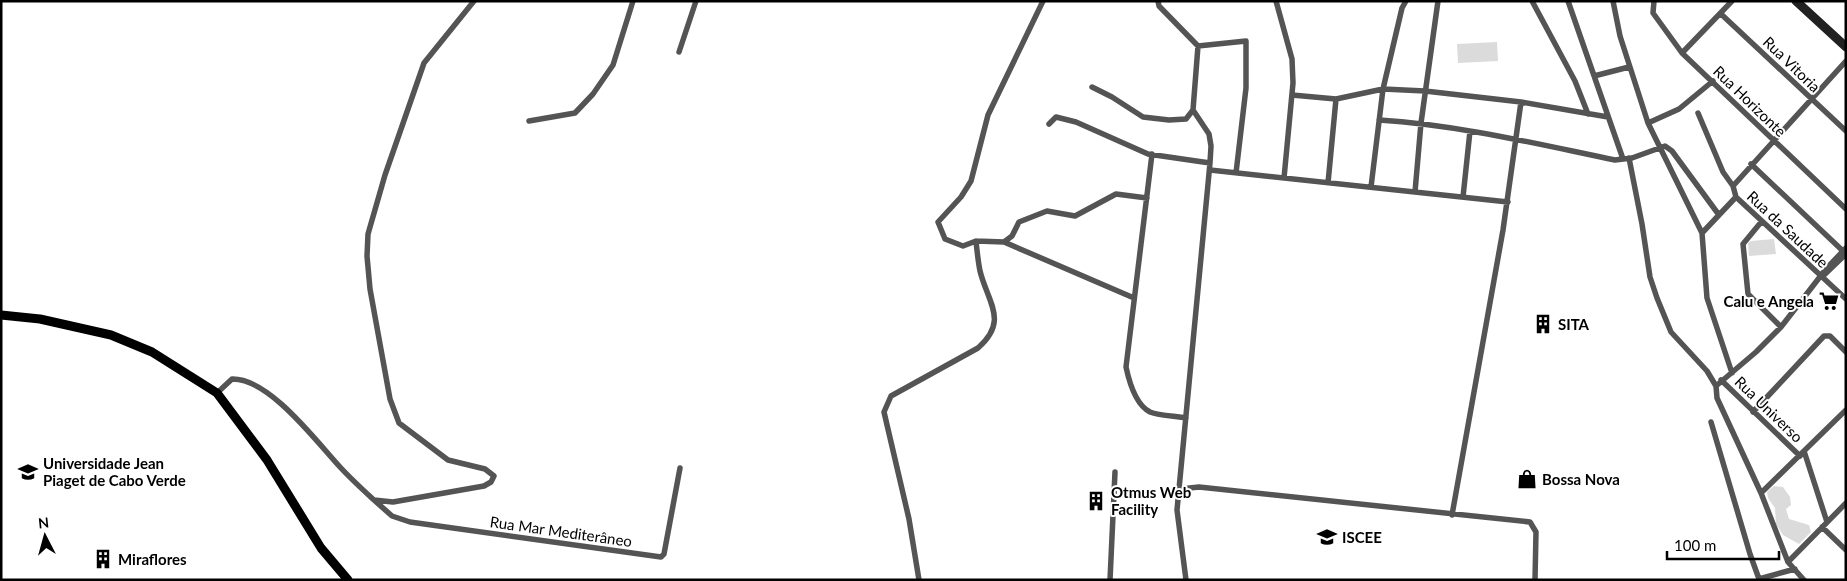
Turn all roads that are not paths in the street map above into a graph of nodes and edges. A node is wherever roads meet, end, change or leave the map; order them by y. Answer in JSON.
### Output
{"nodes":[{"id":1,"x":474,"y":1,"type":"edge"},
{"id":2,"x":633,"y":1,"type":"edge"},
{"id":3,"x":696,"y":1,"type":"edge"},
{"id":4,"x":1043,"y":1,"type":"edge"},
{"id":5,"x":1158,"y":1,"type":"edge"},
{"id":6,"x":1276,"y":1,"type":"edge"},
{"id":7,"x":1406,"y":1,"type":"edge"},
{"id":8,"x":1438,"y":1,"type":"edge"},
{"id":9,"x":1532,"y":1,"type":"edge"},
{"id":10,"x":1568,"y":1,"type":"edge"},
{"id":11,"x":1613,"y":1,"type":"edge"},
{"id":12,"x":1654,"y":1,"type":"edge"},
{"id":13,"x":1732,"y":1,"type":"edge"},
{"id":14,"x":1796,"y":1,"type":"edge"},
{"id":15,"x":1721,"y":14,"type":"junction"},
{"id":16,"x":1198,"y":46,"type":"junction"},
{"id":17,"x":1846,"y":47,"type":"edge"},
{"id":18,"x":678,"y":52,"type":"dead end"},
{"id":19,"x":1682,"y":53,"type":"junction"},
{"id":20,"x":1846,"y":60,"type":"edge"},
{"id":21,"x":1629,"y":67,"type":"junction"},
{"id":22,"x":1594,"y":76,"type":"junction"},
{"id":23,"x":1713,"y":81,"type":"junction"},
{"id":24,"x":1092,"y":87,"type":"dead end"},
{"id":25,"x":1383,"y":88,"type":"junction"},
{"id":26,"x":1425,"y":91,"type":"junction"},
{"id":27,"x":1292,"y":95,"type":"junction"},
{"id":28,"x":1336,"y":99,"type":"junction"},
{"id":29,"x":1811,"y":99,"type":"junction"},
{"id":30,"x":1521,"y":102,"type":"junction"},
{"id":31,"x":1194,"y":110,"type":"junction"},
{"id":32,"x":1698,"y":112,"type":"dead end"},
{"id":33,"x":1588,"y":114,"type":"junction"},
{"id":34,"x":1608,"y":117,"type":"junction"},
{"id":35,"x":1379,"y":120,"type":"junction"},
{"id":36,"x":530,"y":121,"type":"dead end"},
{"id":37,"x":1421,"y":123,"type":"junction"},
{"id":38,"x":1648,"y":123,"type":"junction"},
{"id":39,"x":1049,"y":124,"type":"dead end"},
{"id":40,"x":1470,"y":131,"type":"junction"},
{"id":41,"x":1846,"y":131,"type":"edge"},
{"id":42,"x":1515,"y":138,"type":"junction"},
{"id":43,"x":1773,"y":139,"type":"junction"},
{"id":44,"x":1660,"y":149,"type":"junction"},
{"id":45,"x":1152,"y":154,"type":"junction"},
{"id":46,"x":1626,"y":159,"type":"junction"},
{"id":47,"x":1210,"y":162,"type":"junction"},
{"id":48,"x":1751,"y":164,"type":"junction"},
{"id":49,"x":1210,"y":170,"type":"junction"},
{"id":50,"x":1236,"y":173,"type":"junction"},
{"id":51,"x":1284,"y":178,"type":"junction"},
{"id":52,"x":1328,"y":183,"type":"junction"},
{"id":53,"x":1733,"y":186,"type":"junction"},
{"id":54,"x":1371,"y":187,"type":"junction"},
{"id":55,"x":1414,"y":192,"type":"junction"},
{"id":56,"x":1463,"y":197,"type":"junction"},
{"id":57,"x":1736,"y":197,"type":"junction"},
{"id":58,"x":1146,"y":198,"type":"junction"},
{"id":59,"x":1508,"y":202,"type":"junction"},
{"id":60,"x":1846,"y":210,"type":"edge"},
{"id":61,"x":1719,"y":215,"type":"junction"},
{"id":62,"x":1762,"y":221,"type":"junction"},
{"id":63,"x":1702,"y":233,"type":"junction"},
{"id":64,"x":976,"y":241,"type":"junction"},
{"id":65,"x":1004,"y":242,"type":"junction"},
{"id":66,"x":1845,"y":251,"type":"edge"},
{"id":67,"x":1822,"y":277,"type":"junction"},
{"id":68,"x":1134,"y":298,"type":"junction"},
{"id":69,"x":1846,"y":299,"type":"edge"},
{"id":70,"x":1,"y":315,"type":"edge"},
{"id":71,"x":1781,"y":327,"type":"junction"},
{"id":72,"x":1846,"y":352,"type":"edge"},
{"id":73,"x":1732,"y":373,"type":"junction"},
{"id":74,"x":1721,"y":380,"type":"junction"},
{"id":75,"x":1716,"y":386,"type":"junction"},
{"id":76,"x":217,"y":392,"type":"junction"},
{"id":77,"x":1846,"y":410,"type":"edge"},
{"id":78,"x":1754,"y":412,"type":"junction"},
{"id":79,"x":1186,"y":418,"type":"junction"},
{"id":80,"x":1711,"y":422,"type":"dead end"},
{"id":81,"x":1802,"y":454,"type":"junction"},
{"id":82,"x":680,"y":468,"type":"dead end"},
{"id":83,"x":1115,"y":472,"type":"dead end"},
{"id":84,"x":1180,"y":489,"type":"junction"},
{"id":85,"x":1761,"y":493,"type":"junction"},
{"id":86,"x":374,"y":500,"type":"junction"},
{"id":87,"x":1846,"y":503,"type":"edge"},
{"id":88,"x":1452,"y":515,"type":"junction"},
{"id":89,"x":1824,"y":524,"type":"junction"},
{"id":90,"x":1846,"y":550,"type":"edge"},
{"id":91,"x":1788,"y":562,"type":"junction"},
{"id":92,"x":1795,"y":569,"type":"junction"},
{"id":93,"x":348,"y":580,"type":"edge"},
{"id":94,"x":920,"y":580,"type":"edge"},
{"id":95,"x":1110,"y":580,"type":"edge"},
{"id":96,"x":1186,"y":580,"type":"edge"},
{"id":97,"x":1535,"y":580,"type":"edge"},
{"id":98,"x":1804,"y":580,"type":"edge"}],
"edges":[{"from":1,"to":86,"type":"street"},
{"from":2,"to":36,"type":"street"},
{"from":3,"to":18,"type":"street"},
{"from":4,"to":64,"type":"street"},
{"from":5,"to":16,"type":"street"},
{"from":6,"to":27,"type":"street"},
{"from":7,"to":25,"type":"street"},
{"from":8,"to":26,"type":"street"},
{"from":9,"to":33,"type":"street"},
{"from":10,"to":22,"type":"street"},
{"from":11,"to":21,"type":"street"},
{"from":12,"to":19,"type":"street","name":"Rua Horizonte"},
{"from":13,"to":15,"type":"street"},
{"from":14,"to":17,"type":"street"},
{"from":15,"to":19,"type":"street"},
{"from":15,"to":29,"type":"street","name":"Rua Vitoria"},
{"from":16,"to":31,"type":"street"},
{"from":16,"to":50,"type":"street"},
{"from":19,"to":23,"type":"street","name":"Rua Horizonte"},
{"from":20,"to":29,"type":"street"},
{"from":21,"to":22,"type":"street"},
{"from":21,"to":38,"type":"street"},
{"from":22,"to":34,"type":"street"},
{"from":23,"to":38,"type":"street"},
{"from":23,"to":43,"type":"street","name":"Rua Horizonte"},
{"from":24,"to":31,"type":"street"},
{"from":25,"to":26,"type":"street"},
{"from":25,"to":28,"type":"street"},
{"from":25,"to":35,"type":"street"},
{"from":26,"to":30,"type":"street"},
{"from":26,"to":37,"type":"street"},
{"from":27,"to":28,"type":"street"},
{"from":27,"to":51,"type":"street"},
{"from":28,"to":52,"type":"street"},
{"from":29,"to":41,"type":"street","name":"Rua Vitoria"},
{"from":29,"to":43,"type":"street"},
{"from":30,"to":33,"type":"street"},
{"from":30,"to":42,"type":"street"},
{"from":31,"to":47,"type":"street"},
{"from":32,"to":53,"type":"street"},
{"from":33,"to":34,"type":"street"},
{"from":34,"to":46,"type":"street"},
{"from":35,"to":37,"type":"street"},
{"from":35,"to":54,"type":"street"},
{"from":37,"to":40,"type":"street"},
{"from":37,"to":55,"type":"street"},
{"from":38,"to":44,"type":"street"},
{"from":39,"to":45,"type":"street"},
{"from":40,"to":42,"type":"street"},
{"from":40,"to":56,"type":"street"},
{"from":42,"to":46,"type":"street"},
{"from":42,"to":59,"type":"street"},
{"from":43,"to":48,"type":"street"},
{"from":43,"to":60,"type":"street","name":"Rua Horizonte"},
{"from":44,"to":46,"type":"street"},
{"from":44,"to":61,"type":"street"},
{"from":44,"to":63,"type":"street"},
{"from":45,"to":47,"type":"street"},
{"from":45,"to":58,"type":"street"},
{"from":46,"to":75,"type":"street"},
{"from":47,"to":49,"type":"street"},
{"from":48,"to":53,"type":"street"},
{"from":48,"to":66,"type":"street"},
{"from":49,"to":50,"type":"street"},
{"from":49,"to":79,"type":"street"},
{"from":50,"to":51,"type":"street"},
{"from":51,"to":52,"type":"street"},
{"from":52,"to":54,"type":"street"},
{"from":53,"to":57,"type":"street"},
{"from":54,"to":55,"type":"street"},
{"from":55,"to":56,"type":"street"},
{"from":56,"to":59,"type":"street"},
{"from":57,"to":61,"type":"street"},
{"from":57,"to":62,"type":"street","name":"Rua da Saudade"},
{"from":58,"to":65,"type":"street"},
{"from":58,"to":68,"type":"street"},
{"from":59,"to":88,"type":"street"},
{"from":61,"to":63,"type":"street"},
{"from":62,"to":67,"type":"street","name":"Rua da Saudade"},
{"from":62,"to":71,"type":"street"},
{"from":63,"to":73,"type":"street"},
{"from":64,"to":65,"type":"street"},
{"from":64,"to":94,"type":"street"},
{"from":65,"to":68,"type":"street"},
{"from":66,"to":67,"type":"street"},
{"from":67,"to":69,"type":"street","name":"Rua da Saudade"},
{"from":67,"to":71,"type":"street"},
{"from":68,"to":79,"type":"street"},
{"from":70,"to":76,"type":"main road"},
{"from":71,"to":73,"type":"street"},
{"from":72,"to":78,"type":"street"},
{"from":73,"to":74,"type":"street"},
{"from":74,"to":75,"type":"street"},
{"from":74,"to":78,"type":"street","name":"Rua Universo"},
{"from":75,"to":85,"type":"street"},
{"from":76,"to":86,"type":"street"},
{"from":76,"to":93,"type":"main road"},
{"from":77,"to":81,"type":"street"},
{"from":78,"to":81,"type":"street","name":"Rua Universo"},
{"from":79,"to":84,"type":"street"},
{"from":80,"to":92,"type":"street"},
{"from":81,"to":85,"type":"street"},
{"from":81,"to":89,"type":"street","name":"Rua Universo"},
{"from":82,"to":86,"type":"street","name":"Rua Mar Mediterâneo"},
{"from":83,"to":95,"type":"street"},
{"from":84,"to":88,"type":"street"},
{"from":84,"to":96,"type":"street"},
{"from":85,"to":91,"type":"street"},
{"from":87,"to":89,"type":"street"},
{"from":88,"to":97,"type":"street"},
{"from":89,"to":90,"type":"street","name":"Rua Universo"},
{"from":89,"to":91,"type":"street"},
{"from":91,"to":92,"type":"street"},
{"from":92,"to":98,"type":"street"}]}
